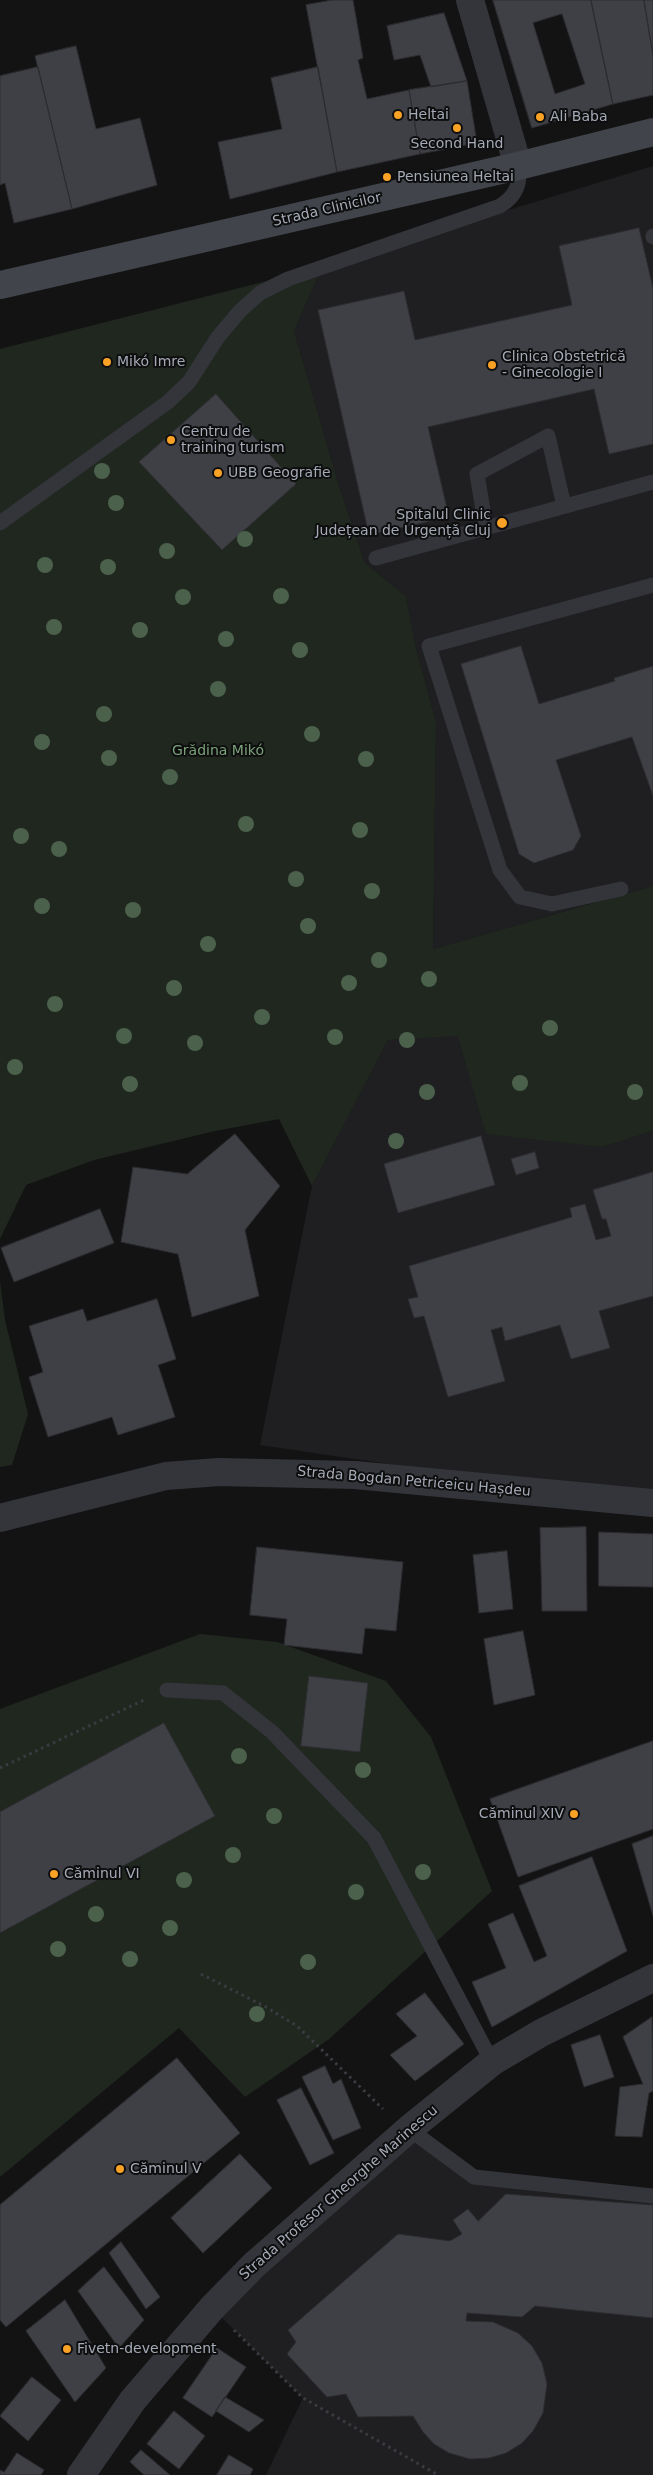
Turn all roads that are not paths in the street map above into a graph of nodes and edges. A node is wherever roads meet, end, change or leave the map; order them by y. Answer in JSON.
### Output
{"nodes":[{"id":1,"x":470,"y":0,"type":"edge"},
{"id":2,"x":653,"y":132,"type":"edge"},
{"id":3,"x":518,"y":166,"type":"junction"},
{"id":4,"x":0,"y":285,"type":"edge"},
{"id":5,"x":653,"y":482,"type":"edge"},
{"id":6,"x":564,"y":506,"type":"junction"},
{"id":7,"x":0,"y":523,"type":"edge"},
{"id":8,"x":486,"y":528,"type":"junction"},
{"id":9,"x":376,"y":558,"type":"dead end"},
{"id":10,"x":653,"y":585,"type":"edge"},
{"id":11,"x":621,"y":889,"type":"dead end"},
{"id":12,"x":653,"y":1503,"type":"edge"},
{"id":13,"x":0,"y":1518,"type":"edge"},
{"id":14,"x":168,"y":1690,"type":"road end"},
{"id":15,"x":653,"y":1978,"type":"edge"},
{"id":16,"x":492,"y":2062,"type":"junction"},
{"id":17,"x":410,"y":2129,"type":"junction"},
{"id":18,"x":653,"y":2196,"type":"edge"},
{"id":19,"x":81,"y":2475,"type":"edge"}],
"edges":[{"from":1,"to":3,"type":"street"},
{"from":2,"to":3,"type":"main road","name":"Strada Clinicilor"},
{"from":3,"to":4,"type":"main road","name":"Strada Clinicilor"},
{"from":3,"to":7,"type":"lane"},
{"from":5,"to":6,"type":"lane"},
{"from":6,"to":8,"type":"lane"},
{"from":6,"to":8,"type":"lane"},
{"from":8,"to":9,"type":"lane"},
{"from":10,"to":11,"type":"lane"},
{"from":12,"to":13,"type":"street","name":"Strada Bogdan Petriceicu Hașdeu"},
{"from":14,"to":16,"type":"lane"},
{"from":15,"to":16,"type":"street","name":"Strada Profesor Gheorghe Marinescu"},
{"from":16,"to":17,"type":"street","name":"Strada Profesor Gheorghe Marinescu"},
{"from":17,"to":18,"type":"lane"},
{"from":17,"to":19,"type":"street","name":"Strada Profesor Gheorghe Marinescu"}]}
